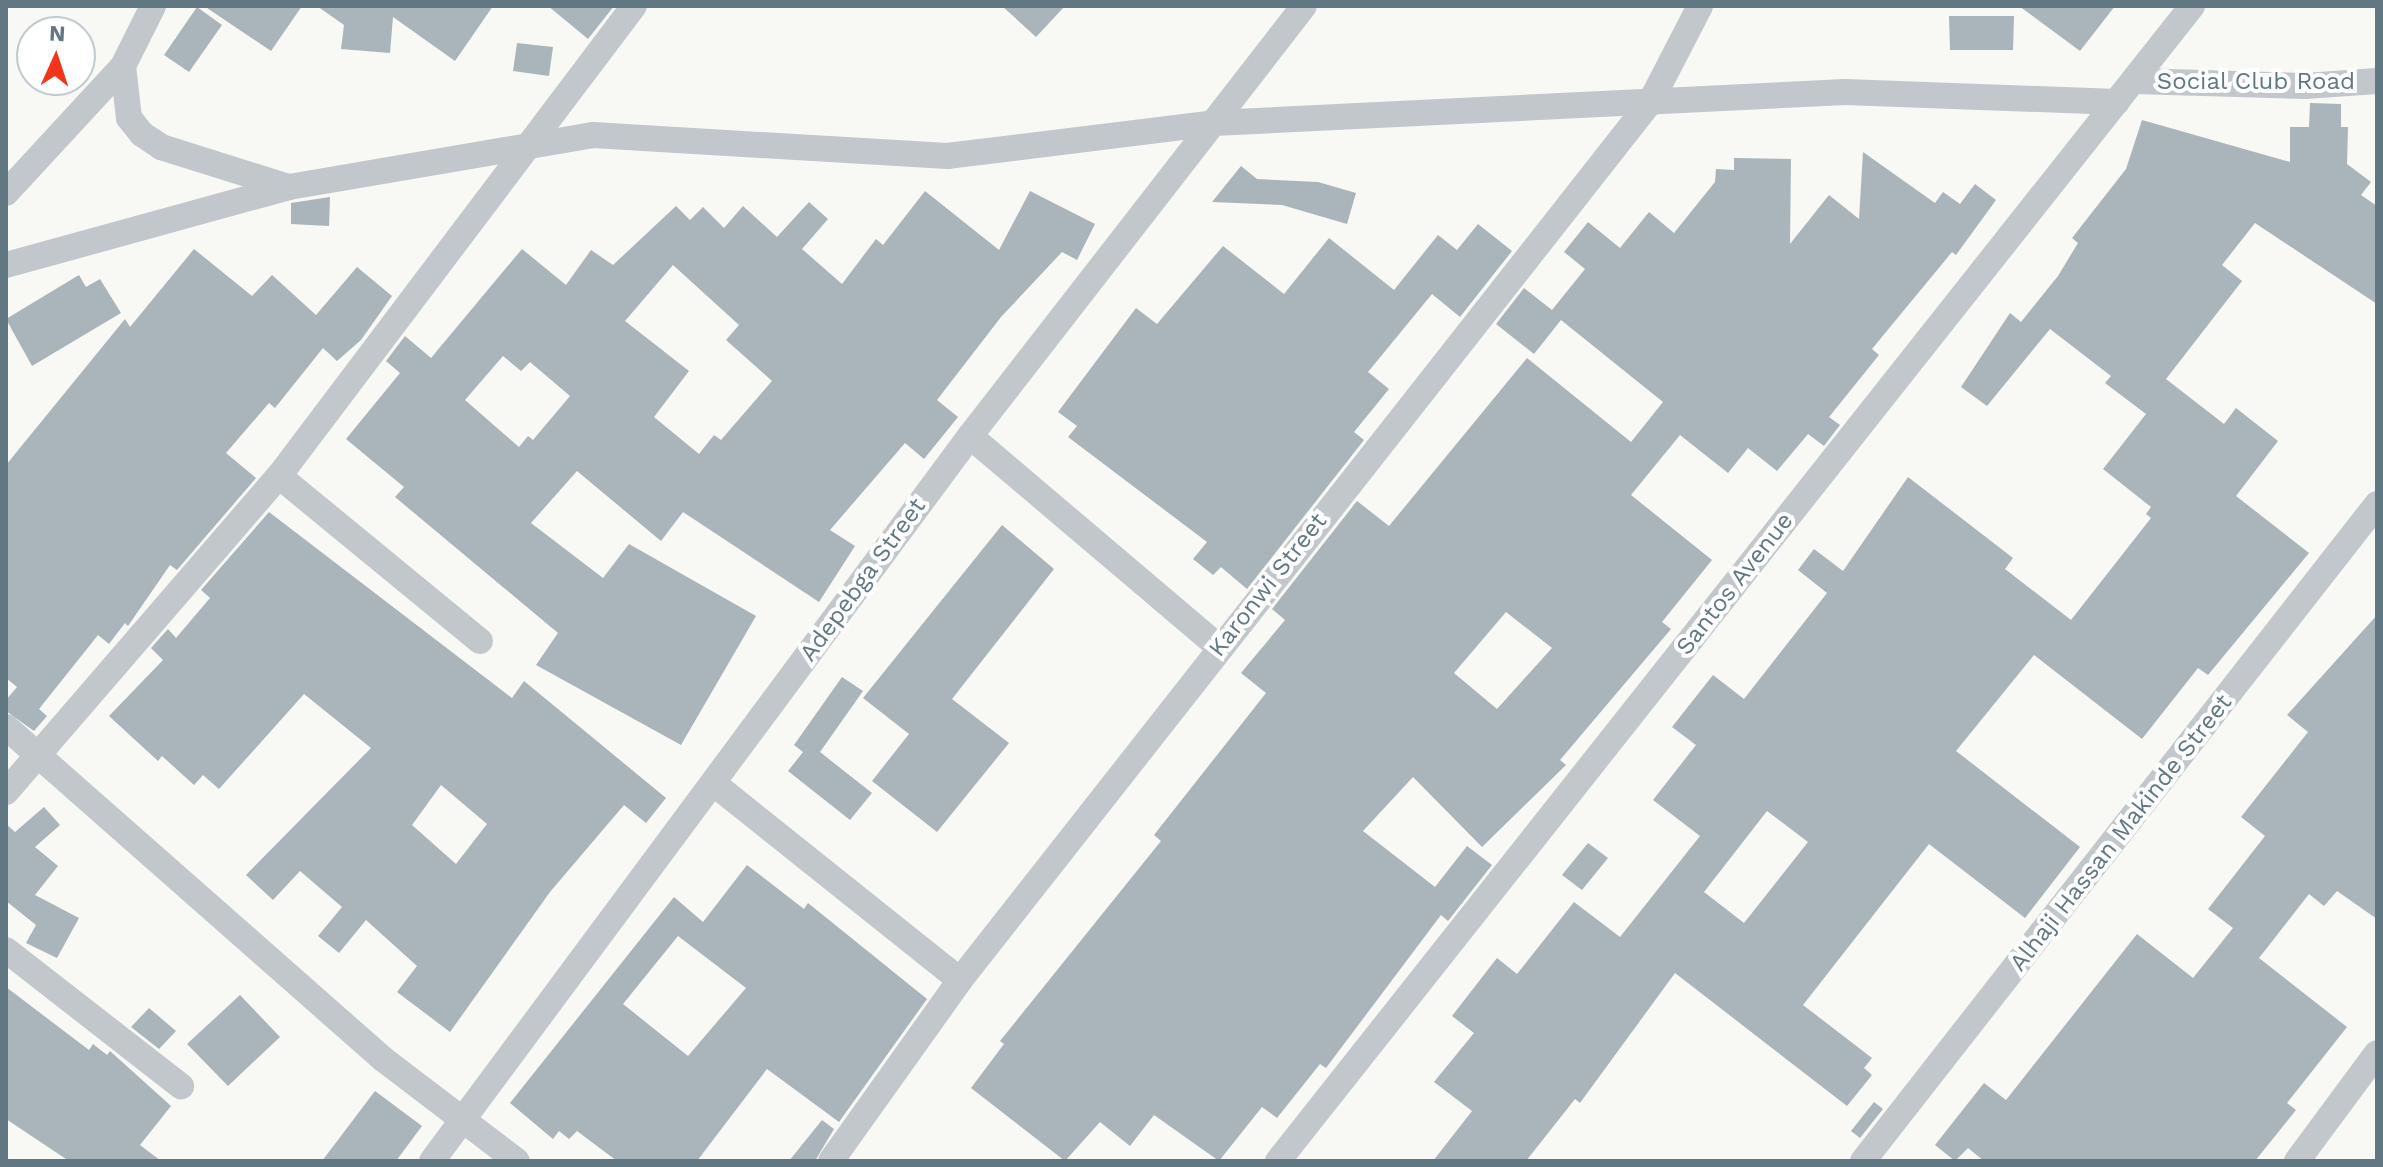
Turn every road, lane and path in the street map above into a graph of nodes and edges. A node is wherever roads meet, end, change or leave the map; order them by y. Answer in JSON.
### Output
{"nodes":[{"id":1,"x":153,"y":6,"type":"edge"},
{"id":2,"x":634,"y":6,"type":"edge"},
{"id":3,"x":1304,"y":6,"type":"edge"},
{"id":4,"x":1700,"y":6,"type":"edge"},
{"id":5,"x":2192,"y":6,"type":"edge"},
{"id":6,"x":123,"y":66,"type":"junction"},
{"id":7,"x":2135,"y":81,"type":"junction"},
{"id":8,"x":2377,"y":81,"type":"edge"},
{"id":9,"x":1651,"y":101,"type":"junction"},
{"id":10,"x":2117,"y":102,"type":"junction"},
{"id":11,"x":1214,"y":123,"type":"junction"},
{"id":12,"x":523,"y":146,"type":"junction"},
{"id":13,"x":289,"y":187,"type":"junction"},
{"id":14,"x":6,"y":193,"type":"edge"},
{"id":15,"x":6,"y":265,"type":"edge"},
{"id":16,"x":970,"y":436,"type":"junction"},
{"id":17,"x":279,"y":476,"type":"junction"},
{"id":18,"x":2377,"y":504,"type":"edge"},
{"id":19,"x":480,"y":641,"type":"dead end"},
{"id":20,"x":1219,"y":647,"type":"junction"},
{"id":21,"x":6,"y":727,"type":"edge"},
{"id":22,"x":36,"y":753,"type":"junction"},
{"id":23,"x":713,"y":783,"type":"junction"},
{"id":24,"x":6,"y":792,"type":"edge"},
{"id":25,"x":6,"y":950,"type":"edge"},
{"id":26,"x":960,"y":980,"type":"junction"},
{"id":27,"x":2377,"y":1053,"type":"edge"},
{"id":28,"x":181,"y":1086,"type":"dead end"},
{"id":29,"x":463,"y":1117,"type":"junction"},
{"id":30,"x":432,"y":1161,"type":"edge"},
{"id":31,"x":517,"y":1161,"type":"edge"},
{"id":32,"x":831,"y":1161,"type":"edge"},
{"id":33,"x":1278,"y":1161,"type":"edge"},
{"id":34,"x":1863,"y":1161,"type":"edge"},
{"id":35,"x":2297,"y":1161,"type":"edge"}],
"edges":[{"from":1,"to":6,"type":"street"},
{"from":2,"to":12,"type":"street"},
{"from":3,"to":11,"type":"street","name":"Adepebga Street"},
{"from":4,"to":9,"type":"street","name":"Karonwi Street"},
{"from":5,"to":7,"type":"street","name":"Santos Avenue"},
{"from":6,"to":13,"type":"street"},
{"from":6,"to":14,"type":"street"},
{"from":7,"to":8,"type":"street","name":"Social Club Road"},
{"from":7,"to":10,"type":"street","name":"Santos Avenue"},
{"from":9,"to":10,"type":"street"},
{"from":9,"to":11,"type":"street"},
{"from":9,"to":20,"type":"street","name":"Karonwi Street"},
{"from":10,"to":33,"type":"street","name":"Santos Avenue"},
{"from":11,"to":12,"type":"street"},
{"from":11,"to":16,"type":"street","name":"Adepebga Street"},
{"from":12,"to":13,"type":"street"},
{"from":12,"to":17,"type":"street"},
{"from":13,"to":15,"type":"street"},
{"from":16,"to":20,"type":"street"},
{"from":16,"to":23,"type":"street","name":"Adepebga Street"},
{"from":17,"to":19,"type":"street"},
{"from":17,"to":22,"type":"street"},
{"from":18,"to":34,"type":"street","name":"Alhaji Hassan Makinde Street"},
{"from":20,"to":26,"type":"street","name":"Karonwi Street"},
{"from":21,"to":22,"type":"street"},
{"from":22,"to":24,"type":"street"},
{"from":22,"to":29,"type":"street"},
{"from":23,"to":26,"type":"street"},
{"from":23,"to":29,"type":"street","name":"Adepebga Street"},
{"from":25,"to":28,"type":"street"},
{"from":26,"to":32,"type":"street","name":"Karonwi Street"},
{"from":27,"to":35,"type":"street"},
{"from":29,"to":30,"type":"street","name":"Adepebga Street"},
{"from":29,"to":31,"type":"street"}]}
